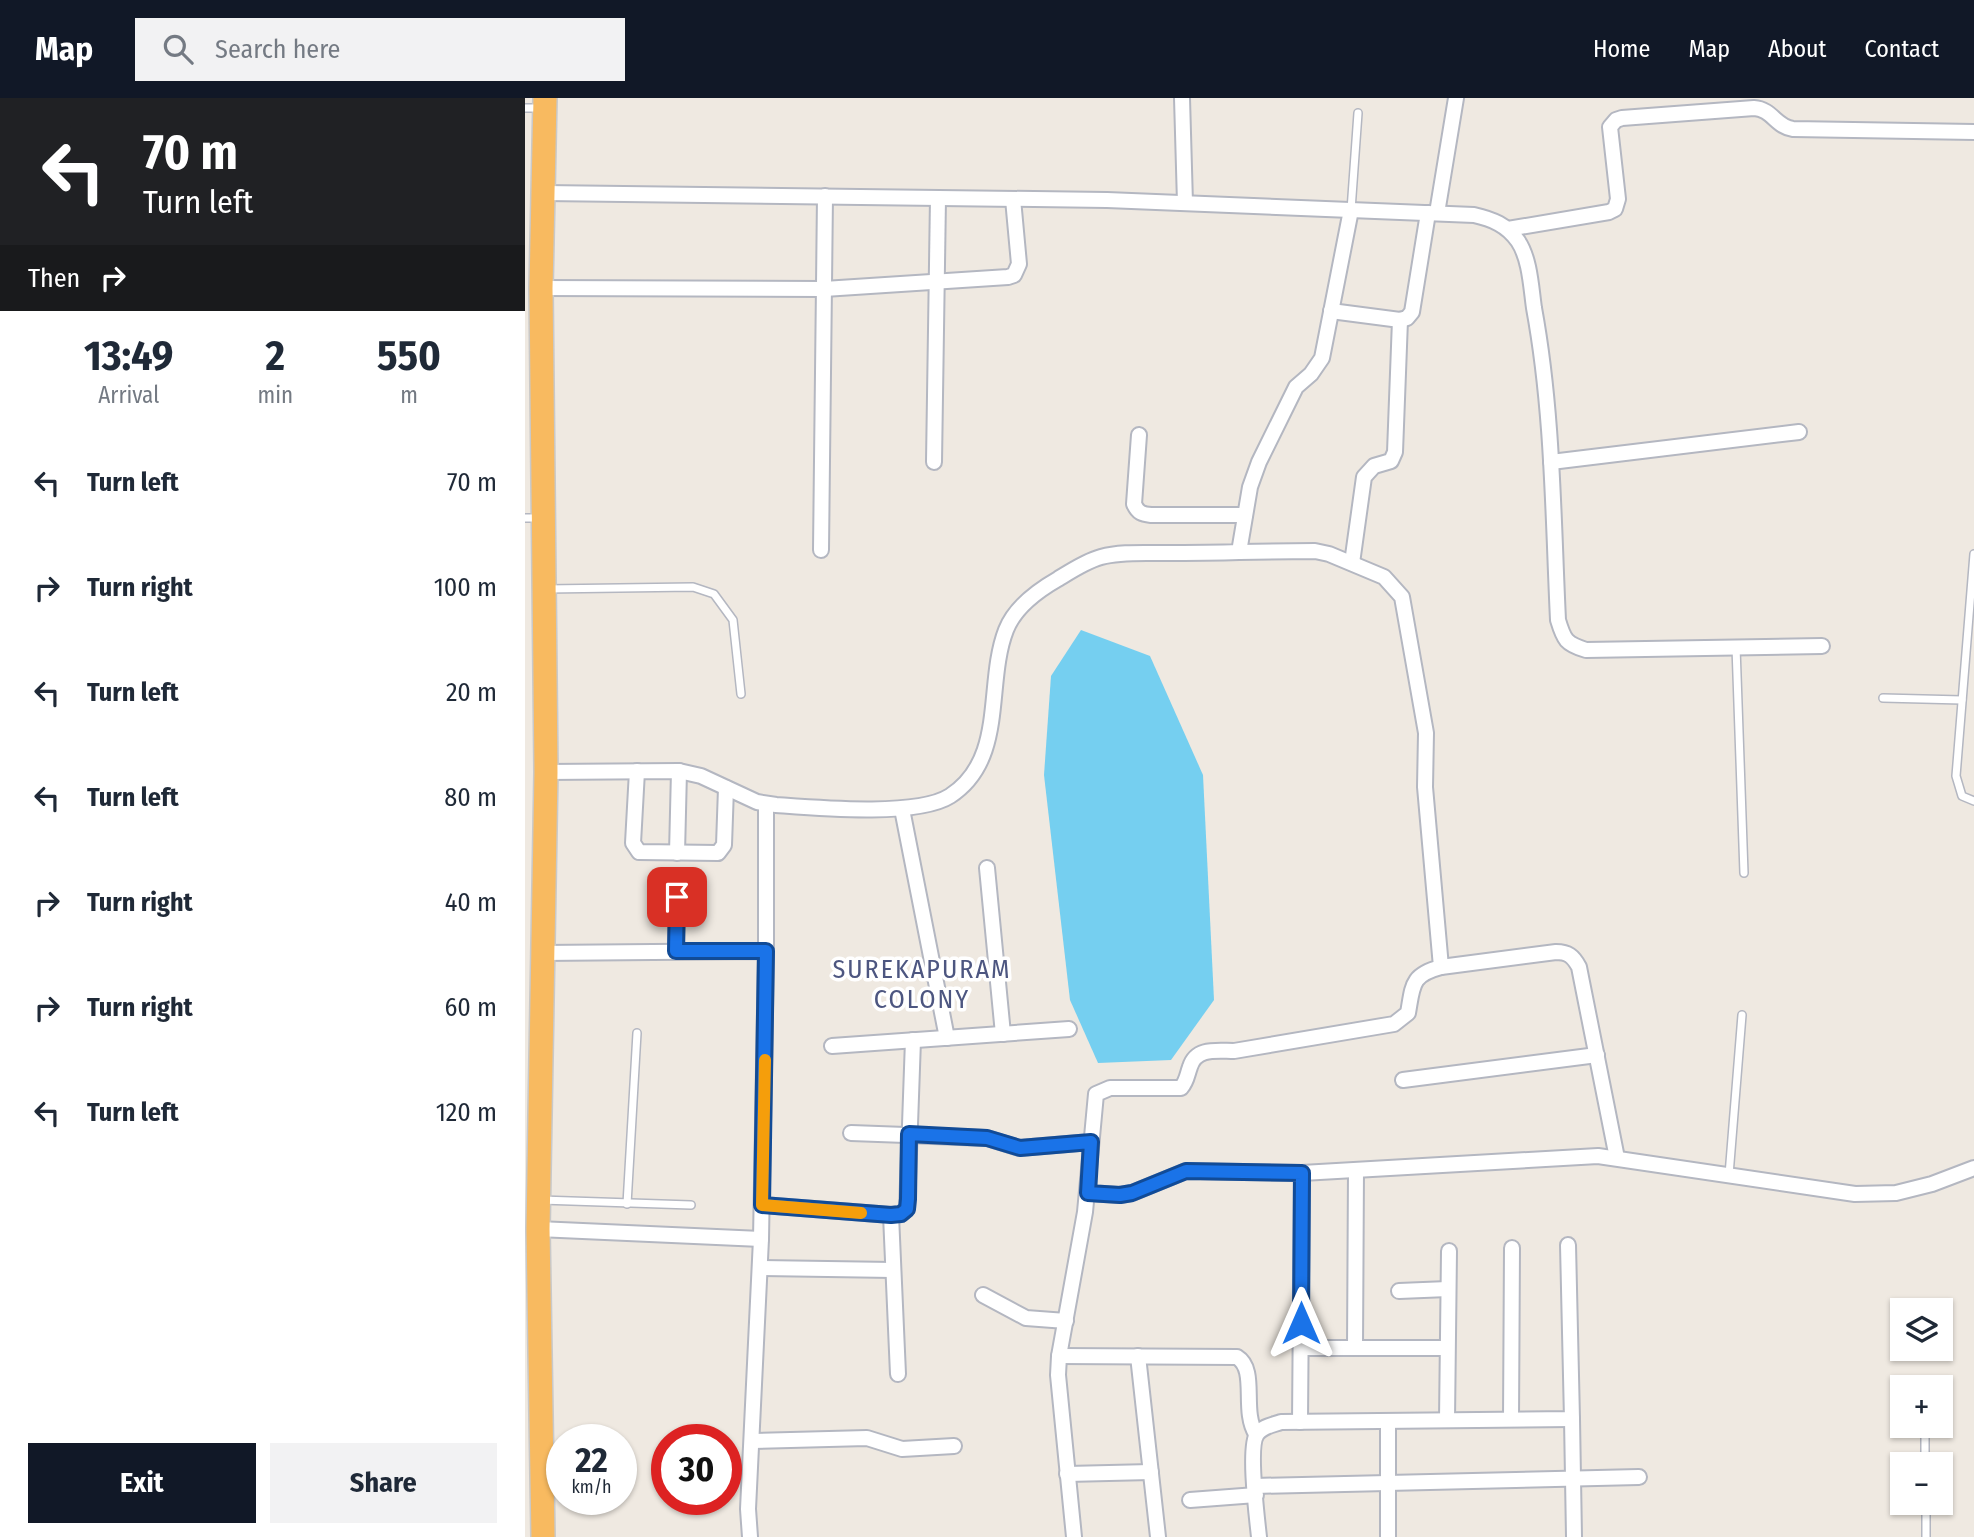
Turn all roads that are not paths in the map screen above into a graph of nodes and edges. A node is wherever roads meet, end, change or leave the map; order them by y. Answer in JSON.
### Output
{"nodes":[{"id":1,"x":1182,"y":98,"type":"edge"},
{"id":2,"x":1456,"y":98,"type":"edge"},
{"id":3,"x":538,"y":105,"type":"edge"},
{"id":4,"x":1358,"y":113,"type":"dead end"},
{"id":5,"x":1974,"y":132,"type":"edge"},
{"id":6,"x":544,"y":193,"type":"junction"},
{"id":7,"x":825,"y":196,"type":"junction"},
{"id":8,"x":938,"y":198,"type":"junction"},
{"id":9,"x":1013,"y":199,"type":"junction"},
{"id":10,"x":1185,"y":203,"type":"junction"},
{"id":11,"x":1351,"y":210,"type":"junction"},
{"id":12,"x":1432,"y":213,"type":"junction"},
{"id":13,"x":1508,"y":229,"type":"junction"},
{"id":14,"x":937,"y":282,"type":"junction"},
{"id":15,"x":541,"y":288,"type":"junction"},
{"id":16,"x":824,"y":289,"type":"junction"},
{"id":17,"x":1331,"y":311,"type":"junction"},
{"id":18,"x":1400,"y":320,"type":"junction"},
{"id":19,"x":1799,"y":432,"type":"dead end"},
{"id":20,"x":1139,"y":435,"type":"dead end"},
{"id":21,"x":934,"y":462,"type":"dead end"},
{"id":22,"x":1551,"y":462,"type":"junction"},
{"id":23,"x":1245,"y":515,"type":"junction"},
{"id":24,"x":534,"y":518,"type":"edge"},
{"id":25,"x":821,"y":550,"type":"dead end"},
{"id":26,"x":1239,"y":552,"type":"junction"},
{"id":27,"x":1974,"y":554,"type":"edge"},
{"id":28,"x":1352,"y":563,"type":"junction"},
{"id":29,"x":543,"y":589,"type":"junction"},
{"id":30,"x":1822,"y":646,"type":"dead end"},
{"id":31,"x":1736,"y":647,"type":"junction"},
{"id":32,"x":741,"y":694,"type":"dead end"},
{"id":33,"x":1883,"y":698,"type":"dead end"},
{"id":34,"x":1962,"y":701,"type":"junction"},
{"id":35,"x":637,"y":771,"type":"junction"},
{"id":36,"x":679,"y":771,"type":"junction"},
{"id":37,"x":546,"y":772,"type":"junction"},
{"id":38,"x":726,"y":788,"type":"junction"},
{"id":39,"x":1974,"y":801,"type":"edge"},
{"id":40,"x":766,"y":803,"type":"junction"},
{"id":41,"x":902,"y":809,"type":"junction"},
{"id":42,"x":677,"y":853,"type":"junction"},
{"id":43,"x":987,"y":868,"type":"dead end"},
{"id":44,"x":1744,"y":873,"type":"dead end"},
{"id":45,"x":677,"y":897,"type":"dead end"},
{"id":46,"x":676,"y":951,"type":"junction"},
{"id":47,"x":766,"y":951,"type":"junction"},
{"id":48,"x":542,"y":953,"type":"junction"},
{"id":49,"x":1441,"y":967,"type":"junction"},
{"id":50,"x":1742,"y":1015,"type":"dead end"},
{"id":51,"x":1069,"y":1029,"type":"dead end"},
{"id":52,"x":637,"y":1033,"type":"dead end"},
{"id":53,"x":1003,"y":1034,"type":"junction"},
{"id":54,"x":947,"y":1038,"type":"junction"},
{"id":55,"x":913,"y":1040,"type":"junction"},
{"id":56,"x":832,"y":1046,"type":"dead end"},
{"id":57,"x":1597,"y":1055,"type":"junction"},
{"id":58,"x":1403,"y":1080,"type":"dead end"},
{"id":59,"x":852,"y":1133,"type":"dead end"},
{"id":60,"x":909,"y":1134,"type":"junction"},
{"id":61,"x":1091,"y":1142,"type":"junction"},
{"id":62,"x":1617,"y":1158,"type":"junction"},
{"id":63,"x":1974,"y":1168,"type":"edge"},
{"id":64,"x":1356,"y":1170,"type":"junction"},
{"id":65,"x":1302,"y":1173,"type":"junction"},
{"id":66,"x":1729,"y":1175,"type":"junction"},
{"id":67,"x":1088,"y":1193,"type":"junction"},
{"id":68,"x":539,"y":1200,"type":"junction"},
{"id":69,"x":627,"y":1204,"type":"junction"},
{"id":70,"x":691,"y":1205,"type":"dead end"},
{"id":71,"x":762,"y":1205,"type":"junction"},
{"id":72,"x":891,"y":1215,"type":"junction"},
{"id":73,"x":538,"y":1229,"type":"junction"},
{"id":74,"x":761,"y":1239,"type":"junction"},
{"id":75,"x":1568,"y":1245,"type":"dead end"},
{"id":76,"x":1511,"y":1248,"type":"dead end"},
{"id":77,"x":1449,"y":1251,"type":"dead end"},
{"id":78,"x":760,"y":1268,"type":"junction"},
{"id":79,"x":893,"y":1270,"type":"junction"},
{"id":80,"x":1448,"y":1289,"type":"junction"},
{"id":81,"x":1399,"y":1291,"type":"dead end"},
{"id":82,"x":983,"y":1295,"type":"dead end"},
{"id":83,"x":1066,"y":1321,"type":"junction"},
{"id":84,"x":1301,"y":1348,"type":"junction"},
{"id":85,"x":1355,"y":1348,"type":"junction"},
{"id":86,"x":1447,"y":1348,"type":"junction"},
{"id":87,"x":1059,"y":1356,"type":"junction"},
{"id":88,"x":1138,"y":1356,"type":"junction"},
{"id":89,"x":898,"y":1374,"type":"dead end"},
{"id":90,"x":1511,"y":1419,"type":"junction"},
{"id":91,"x":1572,"y":1419,"type":"junction"},
{"id":92,"x":1447,"y":1420,"type":"junction"},
{"id":93,"x":1388,"y":1421,"type":"junction"},
{"id":94,"x":1300,"y":1422,"type":"junction"},
{"id":95,"x":1257,"y":1434,"type":"junction"},
{"id":96,"x":751,"y":1441,"type":"junction"},
{"id":97,"x":954,"y":1446,"type":"dead end"},
{"id":98,"x":1151,"y":1472,"type":"junction"},
{"id":99,"x":1067,"y":1475,"type":"junction"},
{"id":100,"x":1639,"y":1477,"type":"dead end"},
{"id":101,"x":1573,"y":1479,"type":"junction"},
{"id":102,"x":1388,"y":1483,"type":"junction"},
{"id":103,"x":1256,"y":1490,"type":"junction"},
{"id":104,"x":1190,"y":1500,"type":"dead end"},
{"id":105,"x":1926,"y":1515,"type":"edge"},
{"id":106,"x":543,"y":1537,"type":"edge"},
{"id":107,"x":750,"y":1537,"type":"edge"},
{"id":108,"x":1074,"y":1537,"type":"edge"},
{"id":109,"x":1158,"y":1537,"type":"edge"},
{"id":110,"x":1259,"y":1537,"type":"edge"},
{"id":111,"x":1388,"y":1537,"type":"edge"},
{"id":112,"x":1574,"y":1537,"type":"edge"},
{"id":113,"x":1926,"y":1537,"type":"edge"}],
"edges":[{"from":1,"to":10,"type":"street"},
{"from":2,"to":12,"type":"street"},
{"from":3,"to":6,"type":"highway"},
{"from":4,"to":11,"type":"lane"},
{"from":5,"to":13,"type":"street"},
{"from":6,"to":7,"type":"street"},
{"from":6,"to":15,"type":"highway"},
{"from":7,"to":8,"type":"street"},
{"from":7,"to":16,"type":"street"},
{"from":8,"to":9,"type":"street"},
{"from":8,"to":14,"type":"street"},
{"from":9,"to":10,"type":"street"},
{"from":9,"to":14,"type":"street"},
{"from":10,"to":11,"type":"street"},
{"from":11,"to":12,"type":"street"},
{"from":11,"to":17,"type":"street"},
{"from":12,"to":13,"type":"street"},
{"from":12,"to":18,"type":"street"},
{"from":13,"to":22,"type":"street"},
{"from":14,"to":16,"type":"street"},
{"from":14,"to":21,"type":"street"},
{"from":15,"to":16,"type":"street"},
{"from":15,"to":24,"type":"highway"},
{"from":16,"to":25,"type":"street"},
{"from":17,"to":18,"type":"street"},
{"from":17,"to":23,"type":"street"},
{"from":18,"to":28,"type":"street"},
{"from":19,"to":22,"type":"street"},
{"from":20,"to":23,"type":"street"},
{"from":22,"to":31,"type":"street"},
{"from":23,"to":26,"type":"street"},
{"from":24,"to":29,"type":"highway"},
{"from":26,"to":28,"type":"street"},
{"from":26,"to":41,"type":"street"},
{"from":27,"to":34,"type":"lane"},
{"from":28,"to":49,"type":"street"},
{"from":29,"to":32,"type":"lane"},
{"from":29,"to":37,"type":"highway"},
{"from":30,"to":31,"type":"street"},
{"from":31,"to":44,"type":"lane"},
{"from":33,"to":34,"type":"lane"},
{"from":34,"to":39,"type":"lane"},
{"from":35,"to":36,"type":"street"},
{"from":35,"to":37,"type":"street"},
{"from":35,"to":42,"type":"street"},
{"from":36,"to":38,"type":"street"},
{"from":36,"to":42,"type":"street"},
{"from":37,"to":48,"type":"highway"},
{"from":38,"to":40,"type":"street"},
{"from":38,"to":42,"type":"street"},
{"from":40,"to":41,"type":"street"},
{"from":40,"to":47,"type":"street"},
{"from":41,"to":54,"type":"street"},
{"from":43,"to":53,"type":"street"},
{"from":45,"to":46,"type":"street"},
{"from":46,"to":47,"type":"street"},
{"from":46,"to":48,"type":"street"},
{"from":47,"to":71,"type":"street"},
{"from":48,"to":68,"type":"highway"},
{"from":49,"to":57,"type":"street"},
{"from":49,"to":61,"type":"street"},
{"from":50,"to":66,"type":"lane"},
{"from":51,"to":53,"type":"street"},
{"from":52,"to":69,"type":"lane"},
{"from":53,"to":54,"type":"street"},
{"from":54,"to":55,"type":"street"},
{"from":55,"to":56,"type":"street"},
{"from":55,"to":60,"type":"street"},
{"from":57,"to":58,"type":"street"},
{"from":57,"to":62,"type":"street"},
{"from":59,"to":60,"type":"street"},
{"from":60,"to":61,"type":"street"},
{"from":60,"to":72,"type":"street"},
{"from":61,"to":67,"type":"street"},
{"from":62,"to":64,"type":"street"},
{"from":62,"to":66,"type":"street"},
{"from":63,"to":66,"type":"street"},
{"from":64,"to":65,"type":"street"},
{"from":64,"to":85,"type":"street"},
{"from":65,"to":67,"type":"street"},
{"from":65,"to":84,"type":"street"},
{"from":67,"to":83,"type":"street"},
{"from":68,"to":69,"type":"lane"},
{"from":68,"to":73,"type":"highway"},
{"from":69,"to":70,"type":"lane"},
{"from":71,"to":72,"type":"street"},
{"from":71,"to":74,"type":"street"},
{"from":72,"to":79,"type":"street"},
{"from":73,"to":74,"type":"street"},
{"from":73,"to":106,"type":"highway"},
{"from":74,"to":78,"type":"street"},
{"from":75,"to":91,"type":"street"},
{"from":76,"to":90,"type":"street"},
{"from":77,"to":80,"type":"street"},
{"from":78,"to":79,"type":"street"},
{"from":78,"to":96,"type":"street"},
{"from":79,"to":89,"type":"street"},
{"from":80,"to":81,"type":"street"},
{"from":80,"to":86,"type":"street"},
{"from":82,"to":83,"type":"street"},
{"from":83,"to":87,"type":"street"},
{"from":84,"to":85,"type":"street"},
{"from":84,"to":94,"type":"street"},
{"from":85,"to":86,"type":"street"},
{"from":86,"to":92,"type":"street"},
{"from":87,"to":88,"type":"street"},
{"from":87,"to":99,"type":"street"},
{"from":88,"to":95,"type":"street"},
{"from":88,"to":98,"type":"street"},
{"from":90,"to":91,"type":"street"},
{"from":90,"to":92,"type":"street"},
{"from":91,"to":101,"type":"street"},
{"from":92,"to":93,"type":"street"},
{"from":93,"to":94,"type":"street"},
{"from":93,"to":102,"type":"street"},
{"from":94,"to":95,"type":"street"},
{"from":95,"to":103,"type":"street"},
{"from":96,"to":97,"type":"street"},
{"from":96,"to":107,"type":"street"},
{"from":98,"to":99,"type":"street"},
{"from":98,"to":109,"type":"street"},
{"from":99,"to":108,"type":"street"},
{"from":100,"to":101,"type":"street"},
{"from":101,"to":102,"type":"street"},
{"from":101,"to":112,"type":"street"},
{"from":102,"to":103,"type":"street"},
{"from":102,"to":111,"type":"street"},
{"from":103,"to":104,"type":"street"},
{"from":103,"to":110,"type":"street"},
{"from":105,"to":113,"type":"lane"}]}
